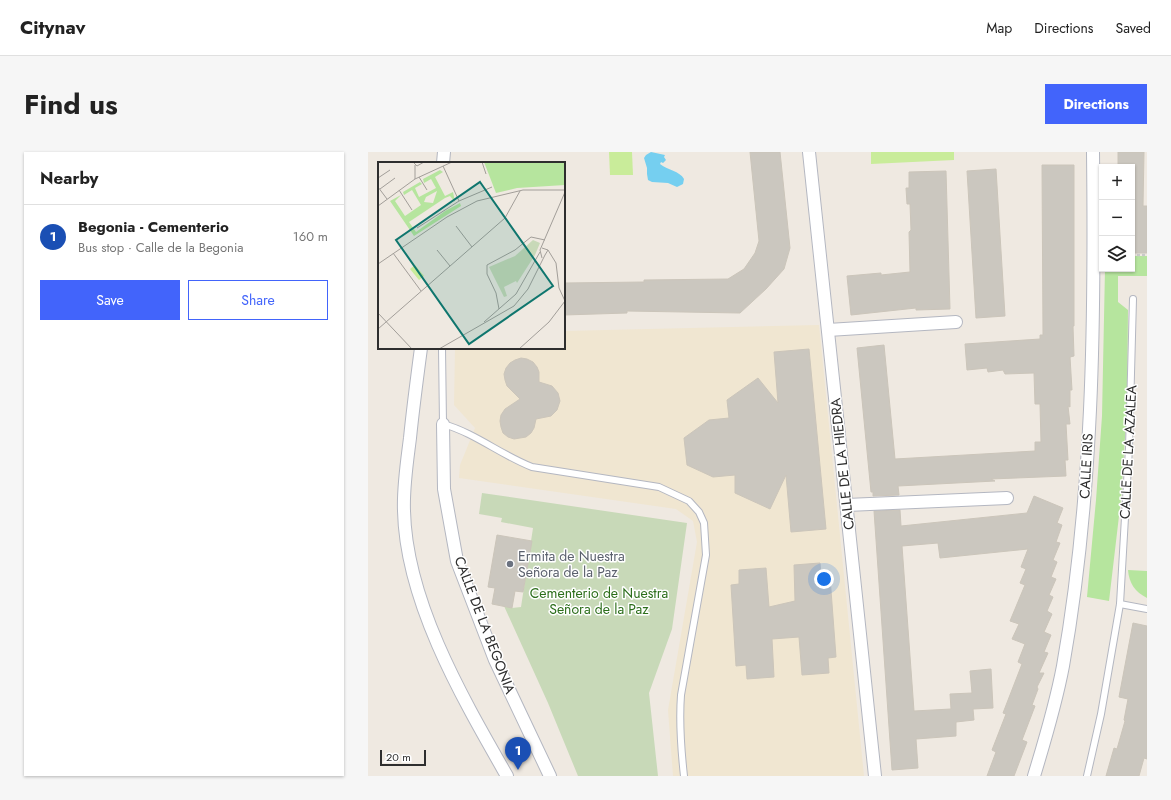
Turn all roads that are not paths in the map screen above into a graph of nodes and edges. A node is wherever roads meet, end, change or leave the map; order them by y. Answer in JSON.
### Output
{"nodes":[{"id":1,"x":444,"y":152,"type":"edge"},
{"id":2,"x":809,"y":152,"type":"edge"},
{"id":3,"x":1093,"y":152,"type":"edge"},
{"id":4,"x":443,"y":162,"type":"edge"},
{"id":5,"x":1133,"y":299,"type":"dead end"},
{"id":6,"x":956,"y":322,"type":"dead end"},
{"id":7,"x":828,"y":330,"type":"junction"},
{"id":8,"x":421,"y":349,"type":"edge"},
{"id":9,"x":442,"y":349,"type":"edge"},
{"id":10,"x":443,"y":424,"type":"junction"},
{"id":11,"x":1007,"y":498,"type":"dead end"},
{"id":12,"x":846,"y":505,"type":"junction"},
{"id":13,"x":1120,"y":604,"type":"junction"},
{"id":14,"x":1147,"y":609,"type":"edge"},
{"id":15,"x":508,"y":776,"type":"edge"},
{"id":16,"x":550,"y":776,"type":"edge"},
{"id":17,"x":684,"y":776,"type":"edge"},
{"id":18,"x":875,"y":776,"type":"edge"},
{"id":19,"x":1034,"y":776,"type":"edge"},
{"id":20,"x":1087,"y":776,"type":"edge"}],
"edges":[{"from":1,"to":4,"type":"street"},
{"from":2,"to":7,"type":"street","name":"CALLE DE LA HIEDRA"},
{"from":3,"to":19,"type":"street","name":"CALLE IRIS"},
{"from":5,"to":13,"type":"lane","name":"CALLE DE LA AZALEA"},
{"from":6,"to":7,"type":"street"},
{"from":7,"to":12,"type":"street","name":"CALLE DE LA HIEDRA"},
{"from":8,"to":15,"type":"street"},
{"from":9,"to":10,"type":"lane","name":"CALLE DE LA BEGONIA"},
{"from":10,"to":16,"type":"street","name":"CALLE DE LA BEGONIA"},
{"from":10,"to":17,"type":"lane"},
{"from":11,"to":12,"type":"street"},
{"from":12,"to":18,"type":"street","name":"CALLE DE LA HIEDRA"},
{"from":13,"to":14,"type":"lane"},
{"from":13,"to":20,"type":"lane","name":"CALLE DE LA AZALEA"}]}
